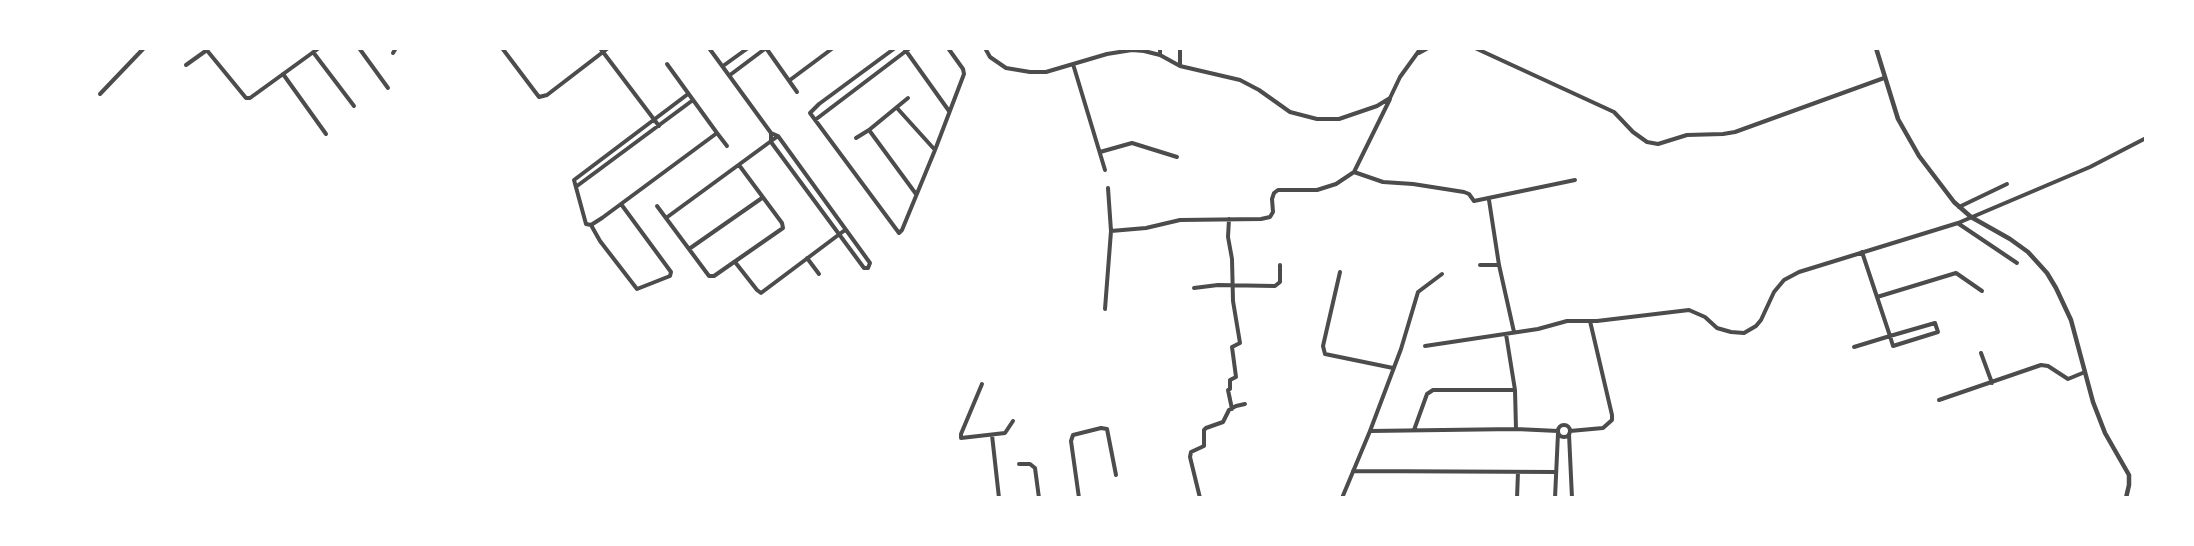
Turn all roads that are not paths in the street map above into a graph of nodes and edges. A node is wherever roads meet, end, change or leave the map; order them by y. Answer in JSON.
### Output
{"nodes":[{"id":1,"x":144,"y":48,"type":"edge"},
{"id":2,"x":319,"y":48,"type":"edge"},
{"id":3,"x":359,"y":48,"type":"edge"},
{"id":4,"x":396,"y":48,"type":"edge"},
{"id":5,"x":502,"y":48,"type":"edge"},
{"id":6,"x":608,"y":48,"type":"edge"},
{"id":7,"x":710,"y":48,"type":"edge"},
{"id":8,"x":748,"y":48,"type":"edge"},
{"id":9,"x":766,"y":48,"type":"edge"},
{"id":10,"x":833,"y":48,"type":"edge"},
{"id":11,"x":895,"y":48,"type":"edge"},
{"id":12,"x":948,"y":48,"type":"edge"},
{"id":13,"x":985,"y":48,"type":"edge"},
{"id":14,"x":1160,"y":48,"type":"edge"},
{"id":15,"x":1180,"y":48,"type":"edge"},
{"id":16,"x":1421,"y":48,"type":"edge"},
{"id":17,"x":1428,"y":48,"type":"edge"},
{"id":18,"x":1475,"y":48,"type":"edge"},
{"id":19,"x":1876,"y":48,"type":"edge"},
{"id":20,"x":206,"y":49,"type":"edge"},
{"id":21,"x":906,"y":49,"type":"edge"},
{"id":22,"x":601,"y":50,"type":"edge"},
{"id":23,"x":313,"y":52,"type":"junction"},
{"id":24,"x":393,"y":53,"type":"dead end"},
{"id":25,"x":1416,"y":54,"type":"junction"},
{"id":26,"x":1160,"y":55,"type":"junction"},
{"id":27,"x":667,"y":64,"type":"dead end"},
{"id":28,"x":1073,"y":64,"type":"junction"},
{"id":29,"x":186,"y":65,"type":"dead end"},
{"id":30,"x":723,"y":66,"type":"junction"},
{"id":31,"x":1180,"y":66,"type":"junction"},
{"id":32,"x":283,"y":74,"type":"junction"},
{"id":33,"x":730,"y":75,"type":"junction"},
{"id":34,"x":1884,"y":78,"type":"junction"},
{"id":35,"x":790,"y":80,"type":"junction"},
{"id":36,"x":388,"y":88,"type":"dead end"},
{"id":37,"x":797,"y":92,"type":"dead end"},
{"id":38,"x":100,"y":94,"type":"dead end"},
{"id":39,"x":688,"y":94,"type":"junction"},
{"id":40,"x":909,"y":98,"type":"dead end"},
{"id":41,"x":1390,"y":98,"type":"junction"},
{"id":42,"x":693,"y":100,"type":"junction"},
{"id":43,"x":354,"y":106,"type":"dead end"},
{"id":44,"x":897,"y":108,"type":"junction"},
{"id":45,"x":949,"y":111,"type":"junction"},
{"id":46,"x":654,"y":120,"type":"junction"},
{"id":47,"x":815,"y":120,"type":"junction"},
{"id":48,"x":658,"y":126,"type":"junction"},
{"id":49,"x":869,"y":130,"type":"junction"},
{"id":50,"x":717,"y":133,"type":"junction"},
{"id":51,"x":771,"y":133,"type":"junction"},
{"id":52,"x":326,"y":134,"type":"dead end"},
{"id":53,"x":778,"y":136,"type":"junction"},
{"id":54,"x":856,"y":138,"type":"dead end"},
{"id":55,"x":2146,"y":138,"type":"edge"},
{"id":56,"x":771,"y":142,"type":"junction"},
{"id":57,"x":727,"y":146,"type":"dead end"},
{"id":58,"x":935,"y":150,"type":"junction"},
{"id":59,"x":1100,"y":152,"type":"junction"},
{"id":60,"x":1177,"y":157,"type":"dead end"},
{"id":61,"x":739,"y":165,"type":"junction"},
{"id":62,"x":1105,"y":170,"type":"dead end"},
{"id":63,"x":1354,"y":172,"type":"junction"},
{"id":64,"x":1575,"y":180,"type":"dead end"},
{"id":65,"x":2007,"y":184,"type":"dead end"},
{"id":66,"x":577,"y":186,"type":"junction"},
{"id":67,"x":1108,"y":188,"type":"dead end"},
{"id":68,"x":916,"y":194,"type":"junction"},
{"id":69,"x":762,"y":198,"type":"junction"},
{"id":70,"x":1489,"y":200,"type":"junction"},
{"id":71,"x":621,"y":204,"type":"junction"},
{"id":72,"x":657,"y":206,"type":"dead end"},
{"id":73,"x":1959,"y":207,"type":"junction"},
{"id":74,"x":666,"y":218,"type":"junction"},
{"id":75,"x":1971,"y":218,"type":"junction"},
{"id":76,"x":1229,"y":219,"type":"junction"},
{"id":77,"x":1958,"y":223,"type":"junction"},
{"id":78,"x":591,"y":225,"type":"junction"},
{"id":79,"x":845,"y":230,"type":"junction"},
{"id":80,"x":1111,"y":231,"type":"junction"},
{"id":81,"x":838,"y":235,"type":"junction"},
{"id":82,"x":689,"y":249,"type":"junction"},
{"id":83,"x":1862,"y":252,"type":"junction"},
{"id":84,"x":807,"y":258,"type":"junction"},
{"id":85,"x":735,"y":262,"type":"junction"},
{"id":86,"x":2017,"y":263,"type":"dead end"},
{"id":87,"x":1480,"y":265,"type":"dead end"},
{"id":88,"x":1499,"y":265,"type":"junction"},
{"id":89,"x":1280,"y":266,"type":"dead end"},
{"id":90,"x":1340,"y":272,"type":"dead end"},
{"id":91,"x":819,"y":274,"type":"dead end"},
{"id":92,"x":1442,"y":274,"type":"dead end"},
{"id":93,"x":1233,"y":285,"type":"junction"},
{"id":94,"x":1194,"y":288,"type":"dead end"},
{"id":95,"x":1982,"y":291,"type":"dead end"},
{"id":96,"x":1877,"y":297,"type":"junction"},
{"id":97,"x":1105,"y":309,"type":"dead end"},
{"id":98,"x":1590,"y":321,"type":"junction"},
{"id":99,"x":1514,"y":332,"type":"junction"},
{"id":100,"x":1506,"y":334,"type":"junction"},
{"id":101,"x":1890,"y":336,"type":"junction"},
{"id":102,"x":1425,"y":346,"type":"dead end"},
{"id":103,"x":1854,"y":347,"type":"dead end"},
{"id":104,"x":1981,"y":353,"type":"dead end"},
{"id":105,"x":1393,"y":369,"type":"junction"},
{"id":106,"x":2085,"y":372,"type":"junction"},
{"id":107,"x":1992,"y":383,"type":"junction"},
{"id":108,"x":982,"y":384,"type":"dead end"},
{"id":109,"x":1515,"y":390,"type":"junction"},
{"id":110,"x":1939,"y":400,"type":"dead end"},
{"id":111,"x":1245,"y":405,"type":"dead end"},
{"id":112,"x":1232,"y":409,"type":"junction"},
{"id":113,"x":1013,"y":421,"type":"dead end"},
{"id":114,"x":1516,"y":429,"type":"junction"},
{"id":115,"x":1414,"y":430,"type":"junction"},
{"id":116,"x":1370,"y":431,"type":"junction"},
{"id":117,"x":1558,"y":432,"type":"junction"},
{"id":118,"x":1569,"y":432,"type":"junction"},
{"id":119,"x":992,"y":435,"type":"junction"},
{"id":120,"x":1019,"y":464,"type":"dead end"},
{"id":121,"x":1353,"y":471,"type":"junction"},
{"id":122,"x":1518,"y":472,"type":"junction"},
{"id":123,"x":1556,"y":472,"type":"junction"},
{"id":124,"x":1116,"y":475,"type":"dead end"},
{"id":125,"x":999,"y":498,"type":"edge"},
{"id":126,"x":1039,"y":498,"type":"edge"},
{"id":127,"x":1079,"y":498,"type":"edge"},
{"id":128,"x":1200,"y":498,"type":"edge"},
{"id":129,"x":1342,"y":498,"type":"edge"},
{"id":130,"x":1517,"y":498,"type":"edge"},
{"id":131,"x":1556,"y":498,"type":"edge"},
{"id":132,"x":1572,"y":498,"type":"edge"},
{"id":133,"x":2126,"y":498,"type":"edge"}],
"edges":[{"from":1,"to":38,"type":"street"},
{"from":2,"to":23,"type":"street"},
{"from":3,"to":36,"type":"street"},
{"from":4,"to":24,"type":"street"},
{"from":5,"to":22,"type":"street"},
{"from":6,"to":22,"type":"street"},
{"from":7,"to":30,"type":"street"},
{"from":8,"to":30,"type":"street"},
{"from":9,"to":33,"type":"street"},
{"from":9,"to":35,"type":"street"},
{"from":10,"to":35,"type":"street"},
{"from":11,"to":47,"type":"street"},
{"from":12,"to":45,"type":"street"},
{"from":13,"to":28,"type":"street"},
{"from":14,"to":26,"type":"street"},
{"from":15,"to":31,"type":"street"},
{"from":16,"to":25,"type":"street"},
{"from":17,"to":25,"type":"street"},
{"from":18,"to":34,"type":"street"},
{"from":19,"to":34,"type":"street"},
{"from":20,"to":29,"type":"street"},
{"from":20,"to":32,"type":"street"},
{"from":21,"to":45,"type":"street"},
{"from":21,"to":47,"type":"street"},
{"from":22,"to":46,"type":"street"},
{"from":23,"to":32,"type":"street"},
{"from":23,"to":43,"type":"street"},
{"from":25,"to":41,"type":"street"},
{"from":26,"to":28,"type":"street"},
{"from":26,"to":31,"type":"street"},
{"from":27,"to":39,"type":"street"},
{"from":28,"to":59,"type":"street"},
{"from":30,"to":33,"type":"street"},
{"from":31,"to":41,"type":"street"},
{"from":32,"to":52,"type":"street"},
{"from":33,"to":51,"type":"street"},
{"from":34,"to":73,"type":"street"},
{"from":35,"to":37,"type":"street"},
{"from":39,"to":42,"type":"street"},
{"from":39,"to":46,"type":"street"},
{"from":40,"to":44,"type":"street"},
{"from":41,"to":63,"type":"street"},
{"from":42,"to":48,"type":"street"},
{"from":42,"to":50,"type":"street"},
{"from":44,"to":49,"type":"street"},
{"from":44,"to":58,"type":"street"},
{"from":45,"to":58,"type":"street"},
{"from":46,"to":48,"type":"street"},
{"from":46,"to":66,"type":"street"},
{"from":47,"to":68,"type":"street"},
{"from":48,"to":66,"type":"street"},
{"from":49,"to":54,"type":"street"},
{"from":49,"to":68,"type":"street"},
{"from":50,"to":57,"type":"street"},
{"from":50,"to":71,"type":"street"},
{"from":51,"to":53,"type":"street"},
{"from":51,"to":56,"type":"street"},
{"from":53,"to":56,"type":"street"},
{"from":53,"to":79,"type":"street"},
{"from":55,"to":75,"type":"street"},
{"from":56,"to":61,"type":"street"},
{"from":56,"to":81,"type":"street"},
{"from":58,"to":68,"type":"street"},
{"from":59,"to":60,"type":"street"},
{"from":59,"to":62,"type":"street"},
{"from":61,"to":69,"type":"street"},
{"from":61,"to":74,"type":"street"},
{"from":63,"to":70,"type":"street"},
{"from":63,"to":76,"type":"street"},
{"from":64,"to":70,"type":"street"},
{"from":65,"to":73,"type":"street"},
{"from":66,"to":78,"type":"street"},
{"from":67,"to":80,"type":"street"},
{"from":69,"to":82,"type":"street"},
{"from":69,"to":85,"type":"street"},
{"from":70,"to":88,"type":"street"},
{"from":71,"to":78,"type":"street"},
{"from":71,"to":78,"type":"street"},
{"from":72,"to":74,"type":"street"},
{"from":73,"to":75,"type":"street"},
{"from":74,"to":82,"type":"street"},
{"from":75,"to":77,"type":"street"},
{"from":75,"to":106,"type":"street"},
{"from":76,"to":80,"type":"street"},
{"from":76,"to":93,"type":"street"},
{"from":77,"to":83,"type":"street"},
{"from":77,"to":86,"type":"street"},
{"from":79,"to":81,"type":"street"},
{"from":79,"to":81,"type":"street"},
{"from":80,"to":97,"type":"street"},
{"from":81,"to":84,"type":"street"},
{"from":82,"to":85,"type":"street"},
{"from":83,"to":96,"type":"street"},
{"from":83,"to":98,"type":"street"},
{"from":84,"to":85,"type":"street"},
{"from":84,"to":91,"type":"street"},
{"from":87,"to":88,"type":"street"},
{"from":88,"to":99,"type":"street"},
{"from":89,"to":93,"type":"street"},
{"from":90,"to":105,"type":"street"},
{"from":92,"to":105,"type":"street"},
{"from":93,"to":94,"type":"street"},
{"from":93,"to":112,"type":"street"},
{"from":95,"to":96,"type":"street"},
{"from":96,"to":101,"type":"street"},
{"from":98,"to":99,"type":"street"},
{"from":98,"to":118,"type":"street"},
{"from":99,"to":100,"type":"street"},
{"from":100,"to":102,"type":"street"},
{"from":100,"to":109,"type":"street"},
{"from":101,"to":101,"type":"street"},
{"from":101,"to":103,"type":"street"},
{"from":104,"to":107,"type":"street"},
{"from":105,"to":116,"type":"street"},
{"from":106,"to":107,"type":"street"},
{"from":106,"to":133,"type":"street"},
{"from":107,"to":110,"type":"street"},
{"from":108,"to":119,"type":"street"},
{"from":109,"to":114,"type":"street"},
{"from":109,"to":115,"type":"street"},
{"from":111,"to":112,"type":"street"},
{"from":112,"to":128,"type":"street"},
{"from":113,"to":119,"type":"street"},
{"from":114,"to":115,"type":"street"},
{"from":114,"to":117,"type":"street"},
{"from":115,"to":116,"type":"street"},
{"from":116,"to":121,"type":"street"},
{"from":117,"to":118,"type":"street"},
{"from":117,"to":118,"type":"street"},
{"from":117,"to":123,"type":"street"},
{"from":118,"to":132,"type":"street"},
{"from":119,"to":125,"type":"street"},
{"from":120,"to":126,"type":"street"},
{"from":121,"to":122,"type":"street"},
{"from":121,"to":129,"type":"street"},
{"from":122,"to":123,"type":"street"},
{"from":122,"to":130,"type":"street"},
{"from":123,"to":131,"type":"street"},
{"from":124,"to":127,"type":"street"}]}
